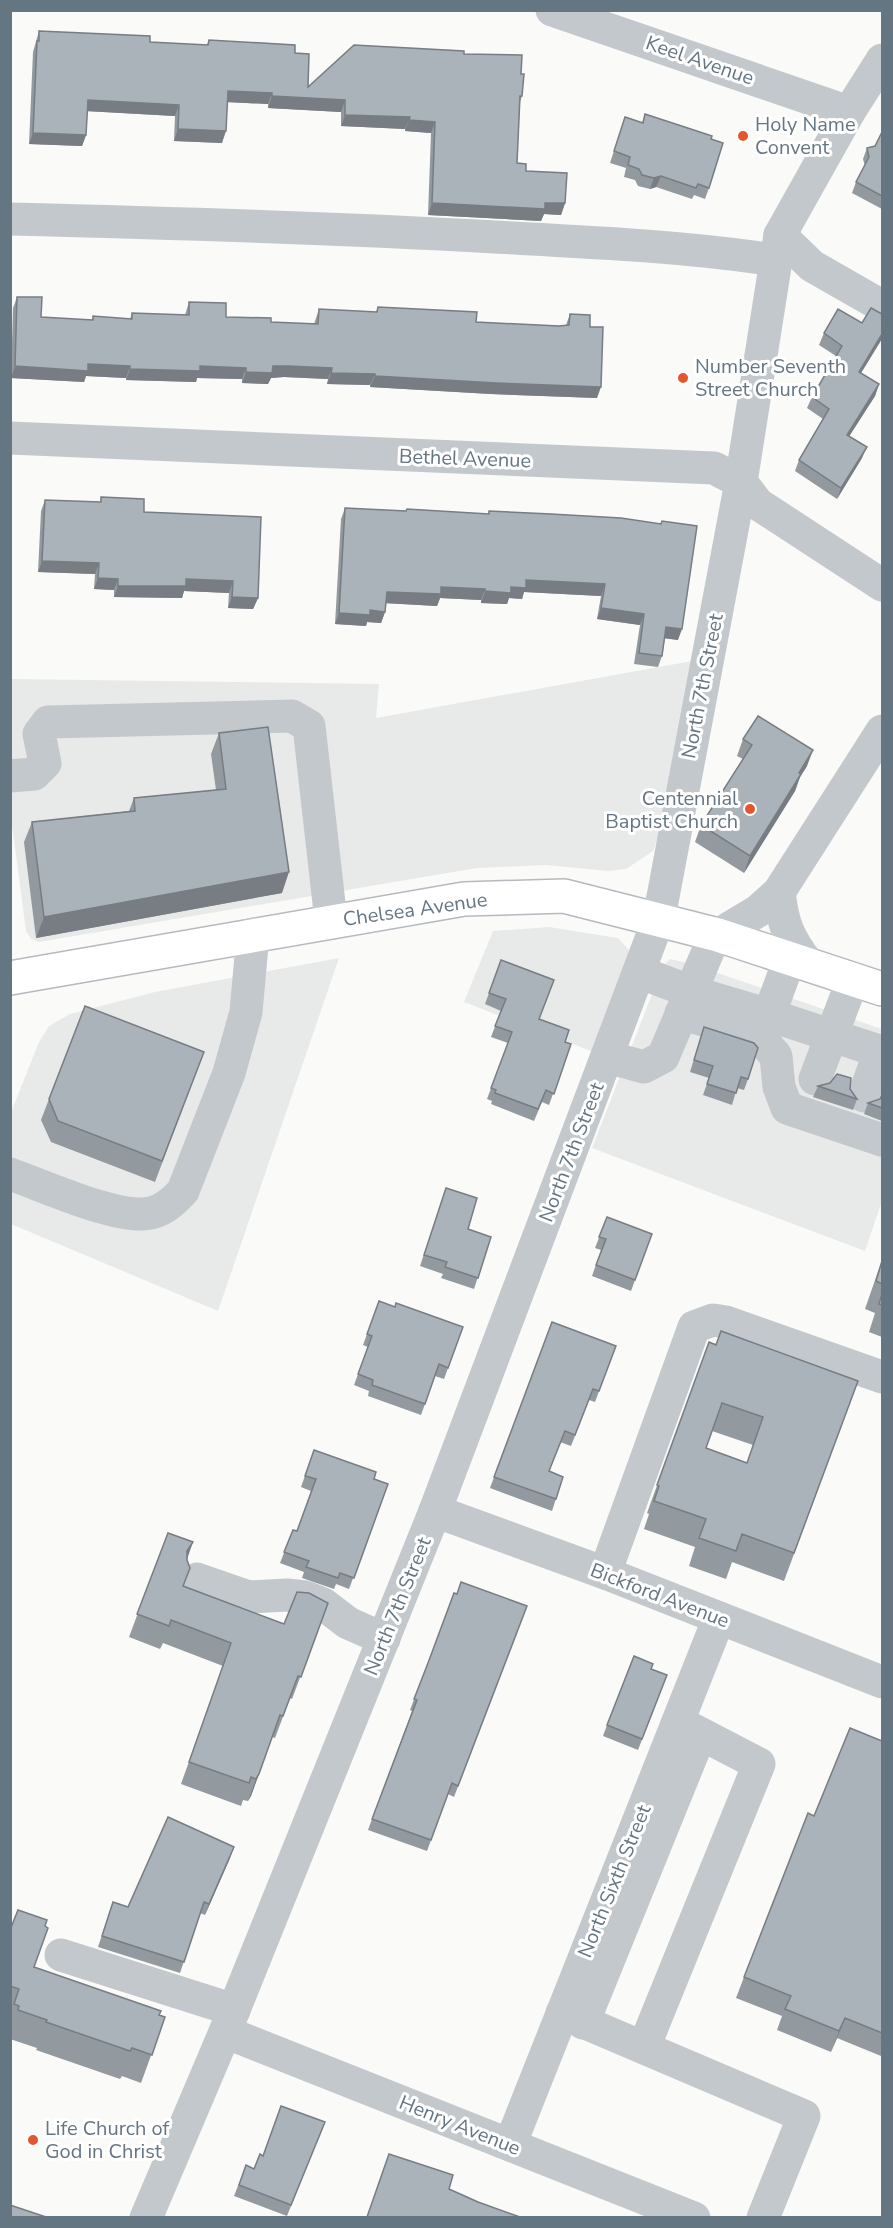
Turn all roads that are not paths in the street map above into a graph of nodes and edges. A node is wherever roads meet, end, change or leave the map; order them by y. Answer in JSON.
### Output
{"nodes":[{"id":1,"x":552,"y":10,"type":"edge"},
{"id":2,"x":882,"y":60,"type":"edge"},
{"id":3,"x":849,"y":112,"type":"junction"},
{"id":4,"x":10,"y":219,"type":"edge"},
{"id":5,"x":777,"y":248,"type":"junction"},
{"id":6,"x":882,"y":306,"type":"edge"},
{"id":7,"x":10,"y":438,"type":"edge"},
{"id":8,"x":741,"y":482,"type":"junction"},
{"id":9,"x":882,"y":585,"type":"edge"},
{"id":10,"x":882,"y":731,"type":"edge"},
{"id":11,"x":10,"y":776,"type":"edge"},
{"id":12,"x":779,"y":892,"type":"junction"},
{"id":13,"x":659,"y":918,"type":"junction"},
{"id":14,"x":331,"y":921,"type":"junction"},
{"id":15,"x":253,"y":934,"type":"junction"},
{"id":16,"x":716,"y":935,"type":"junction"},
{"id":17,"x":799,"y":961,"type":"junction"},
{"id":18,"x":639,"y":972,"type":"junction"},
{"id":19,"x":10,"y":978,"type":"edge"},
{"id":20,"x":868,"y":984,"type":"edge"},
{"id":21,"x":685,"y":1002,"type":"junction"},
{"id":22,"x":765,"y":1026,"type":"junction"},
{"id":23,"x":841,"y":1039,"type":"junction"},
{"id":24,"x":881,"y":1052,"type":"edge"},
{"id":25,"x":607,"y":1056,"type":"junction"},
{"id":26,"x":816,"y":1102,"type":"junction"},
{"id":27,"x":870,"y":1118,"type":"edge"},
{"id":28,"x":10,"y":1174,"type":"edge"},
{"id":29,"x":878,"y":1363,"type":"edge"},
{"id":30,"x":435,"y":1511,"type":"junction"},
{"id":31,"x":604,"y":1573,"type":"junction"},
{"id":32,"x":196,"y":1579,"type":"dead end"},
{"id":33,"x":719,"y":1618,"type":"junction"},
{"id":34,"x":384,"y":1639,"type":"junction"},
{"id":35,"x":882,"y":1682,"type":"edge"},
{"id":36,"x":689,"y":1728,"type":"junction"},
{"id":37,"x":60,"y":1955,"type":"dead end"},
{"id":38,"x":572,"y":2018,"type":"junction"},
{"id":39,"x":230,"y":2021,"type":"junction"},
{"id":40,"x":644,"y":2047,"type":"junction"},
{"id":41,"x":510,"y":2145,"type":"junction"},
{"id":42,"x":146,"y":2217,"type":"edge"},
{"id":43,"x":694,"y":2217,"type":"edge"},
{"id":44,"x":763,"y":2217,"type":"edge"}],
"edges":[{"from":1,"to":3,"type":"street","name":"Keel Avenue"},
{"from":2,"to":3,"type":"street","name":"North 7th Street"},
{"from":3,"to":5,"type":"street","name":"North 7th Street"},
{"from":4,"to":5,"type":"street"},
{"from":5,"to":6,"type":"street"},
{"from":5,"to":8,"type":"street","name":"North 7th Street"},
{"from":7,"to":8,"type":"street","name":"Bethel Avenue"},
{"from":8,"to":9,"type":"street","name":"Bethel Avenue"},
{"from":8,"to":13,"type":"street","name":"North 7th Street"},
{"from":10,"to":12,"type":"street"},
{"from":11,"to":14,"type":"street"},
{"from":12,"to":16,"type":"street"},
{"from":12,"to":17,"type":"street"},
{"from":13,"to":14,"type":"main road","name":"Chelsea Avenue"},
{"from":13,"to":16,"type":"main road","name":"Chelsea Avenue"},
{"from":13,"to":18,"type":"street","name":"North 7th Street"},
{"from":14,"to":15,"type":"main road","name":"Chelsea Avenue"},
{"from":15,"to":19,"type":"main road","name":"Chelsea Avenue"},
{"from":15,"to":28,"type":"street"},
{"from":16,"to":17,"type":"main road","name":"Chelsea Avenue"},
{"from":16,"to":21,"type":"street"},
{"from":17,"to":20,"type":"main road","name":"Chelsea Avenue"},
{"from":17,"to":22,"type":"street"},
{"from":18,"to":21,"type":"street"},
{"from":18,"to":25,"type":"street","name":"North 7th Street"},
{"from":20,"to":23,"type":"street"},
{"from":21,"to":22,"type":"street"},
{"from":21,"to":25,"type":"street"},
{"from":22,"to":23,"type":"street"},
{"from":22,"to":26,"type":"street"},
{"from":23,"to":24,"type":"street"},
{"from":23,"to":26,"type":"street"},
{"from":24,"to":27,"type":"street"},
{"from":25,"to":30,"type":"street","name":"North 7th Street"},
{"from":26,"to":27,"type":"street"},
{"from":29,"to":31,"type":"street"},
{"from":30,"to":31,"type":"street","name":"Bickford Avenue"},
{"from":30,"to":34,"type":"street","name":"North 7th Street"},
{"from":31,"to":33,"type":"street","name":"Bickford Avenue"},
{"from":32,"to":34,"type":"street"},
{"from":33,"to":35,"type":"street","name":"Bickford Avenue"},
{"from":33,"to":36,"type":"street","name":"North Sixth Street"},
{"from":34,"to":39,"type":"street","name":"North 7th Street"},
{"from":36,"to":38,"type":"street","name":"North Sixth Street"},
{"from":36,"to":40,"type":"street"},
{"from":37,"to":39,"type":"street","name":"Henry Avenue"},
{"from":38,"to":40,"type":"street"},
{"from":38,"to":41,"type":"street","name":"North Sixth Street"},
{"from":39,"to":41,"type":"street","name":"Henry Avenue"},
{"from":39,"to":42,"type":"street","name":"North 7th Street"},
{"from":40,"to":44,"type":"street"},
{"from":41,"to":43,"type":"street","name":"Henry Avenue"}]}
